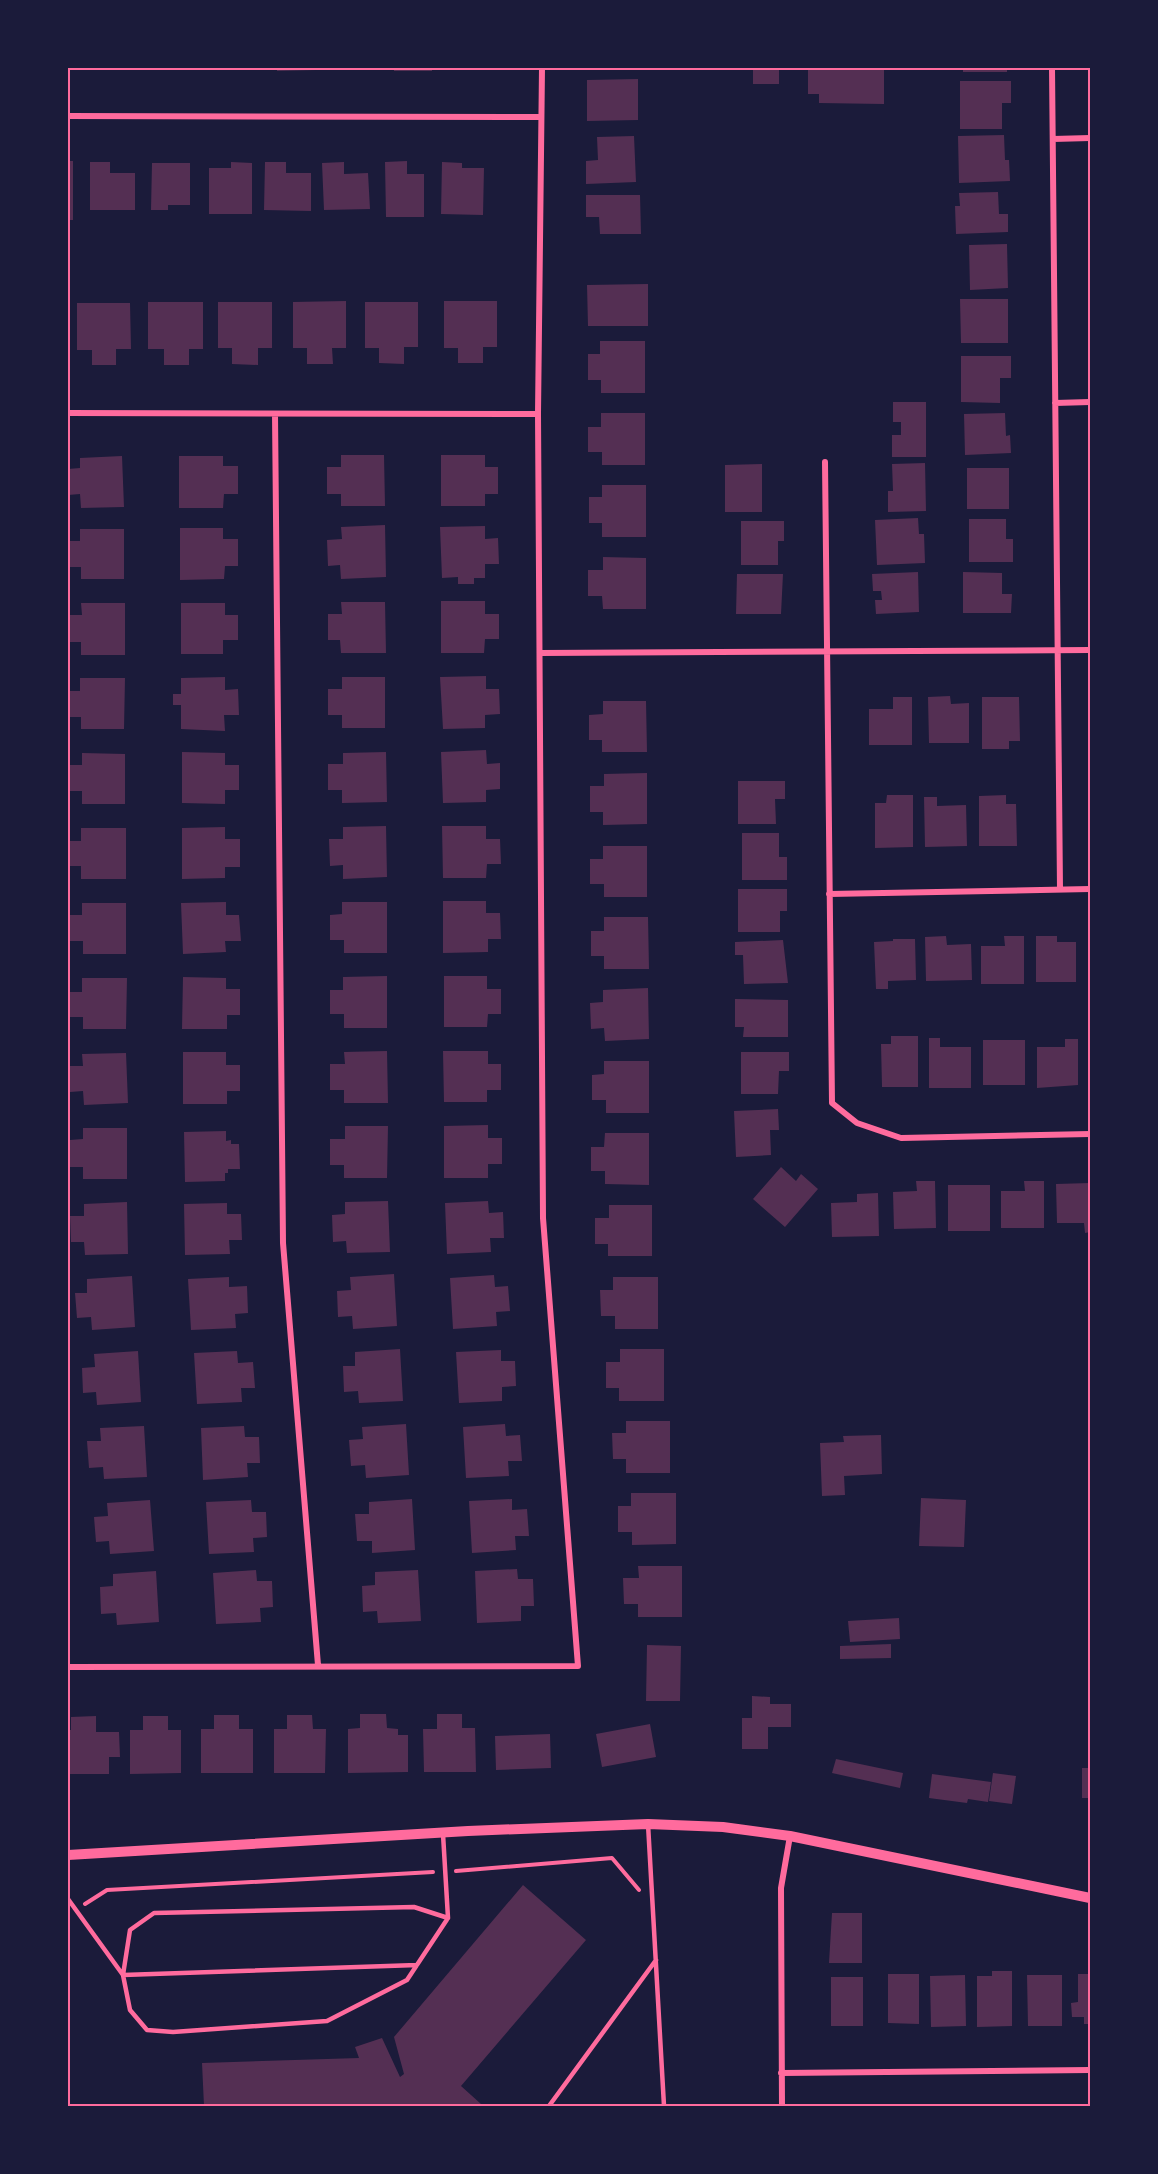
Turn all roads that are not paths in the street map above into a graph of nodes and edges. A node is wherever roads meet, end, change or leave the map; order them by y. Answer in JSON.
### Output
{"nodes":[{"id":1,"x":542,"y":68,"type":"edge"},
{"id":2,"x":1052,"y":68,"type":"edge"},
{"id":3,"x":68,"y":116,"type":"edge"},
{"id":4,"x":541,"y":117,"type":"junction"},
{"id":5,"x":1090,"y":138,"type":"edge"},
{"id":6,"x":1053,"y":139,"type":"junction"},
{"id":7,"x":1090,"y":402,"type":"edge"},
{"id":8,"x":1055,"y":403,"type":"junction"},
{"id":9,"x":68,"y":413,"type":"edge"},
{"id":10,"x":275,"y":414,"type":"junction"},
{"id":11,"x":538,"y":414,"type":"junction"},
{"id":12,"x":825,"y":462,"type":"dead end"},
{"id":13,"x":1057,"y":650,"type":"junction"},
{"id":14,"x":1090,"y":650,"type":"edge"},
{"id":15,"x":826,"y":651,"type":"junction"},
{"id":16,"x":540,"y":653,"type":"junction"},
{"id":17,"x":1060,"y":889,"type":"junction"},
{"id":18,"x":1090,"y":889,"type":"edge"},
{"id":19,"x":829,"y":894,"type":"junction"},
{"id":20,"x":1090,"y":1134,"type":"edge"},
{"id":21,"x":318,"y":1665,"type":"junction"},
{"id":22,"x":68,"y":1667,"type":"edge"},
{"id":23,"x":648,"y":1824,"type":"junction"},
{"id":24,"x":443,"y":1833,"type":"junction"},
{"id":25,"x":790,"y":1836,"type":"junction"},
{"id":26,"x":68,"y":1855,"type":"edge"},
{"id":27,"x":1090,"y":1898,"type":"edge"},
{"id":28,"x":68,"y":1899,"type":"edge"},
{"id":29,"x":448,"y":1918,"type":"junction"},
{"id":30,"x":656,"y":1960,"type":"junction"},
{"id":31,"x":417,"y":1965,"type":"junction"},
{"id":32,"x":123,"y":1975,"type":"junction"},
{"id":33,"x":1090,"y":2070,"type":"edge"},
{"id":34,"x":782,"y":2073,"type":"junction"},
{"id":35,"x":549,"y":2106,"type":"edge"},
{"id":36,"x":664,"y":2106,"type":"edge"},
{"id":37,"x":782,"y":2106,"type":"edge"}],
"edges":[{"from":1,"to":4,"type":"street"},
{"from":2,"to":6,"type":"street"},
{"from":3,"to":4,"type":"street"},
{"from":4,"to":11,"type":"street"},
{"from":5,"to":6,"type":"street"},
{"from":6,"to":8,"type":"street"},
{"from":7,"to":8,"type":"street"},
{"from":8,"to":13,"type":"street"},
{"from":9,"to":10,"type":"street"},
{"from":10,"to":11,"type":"street"},
{"from":10,"to":21,"type":"street"},
{"from":11,"to":16,"type":"street"},
{"from":12,"to":15,"type":"street"},
{"from":13,"to":14,"type":"street"},
{"from":13,"to":15,"type":"street"},
{"from":13,"to":17,"type":"street"},
{"from":15,"to":16,"type":"street"},
{"from":15,"to":19,"type":"street"},
{"from":16,"to":21,"type":"street"},
{"from":17,"to":18,"type":"street"},
{"from":17,"to":19,"type":"street"},
{"from":19,"to":20,"type":"street"},
{"from":21,"to":22,"type":"street"},
{"from":23,"to":24,"type":"street"},
{"from":23,"to":25,"type":"street"},
{"from":23,"to":30,"type":"lane"},
{"from":24,"to":26,"type":"street"},
{"from":24,"to":29,"type":"lane"},
{"from":25,"to":27,"type":"street"},
{"from":25,"to":34,"type":"street"},
{"from":28,"to":32,"type":"lane"},
{"from":29,"to":31,"type":"lane"},
{"from":29,"to":32,"type":"lane"},
{"from":30,"to":35,"type":"lane"},
{"from":30,"to":36,"type":"lane"},
{"from":31,"to":32,"type":"lane"},
{"from":31,"to":32,"type":"lane"},
{"from":33,"to":34,"type":"street"},
{"from":34,"to":37,"type":"street"}]}
